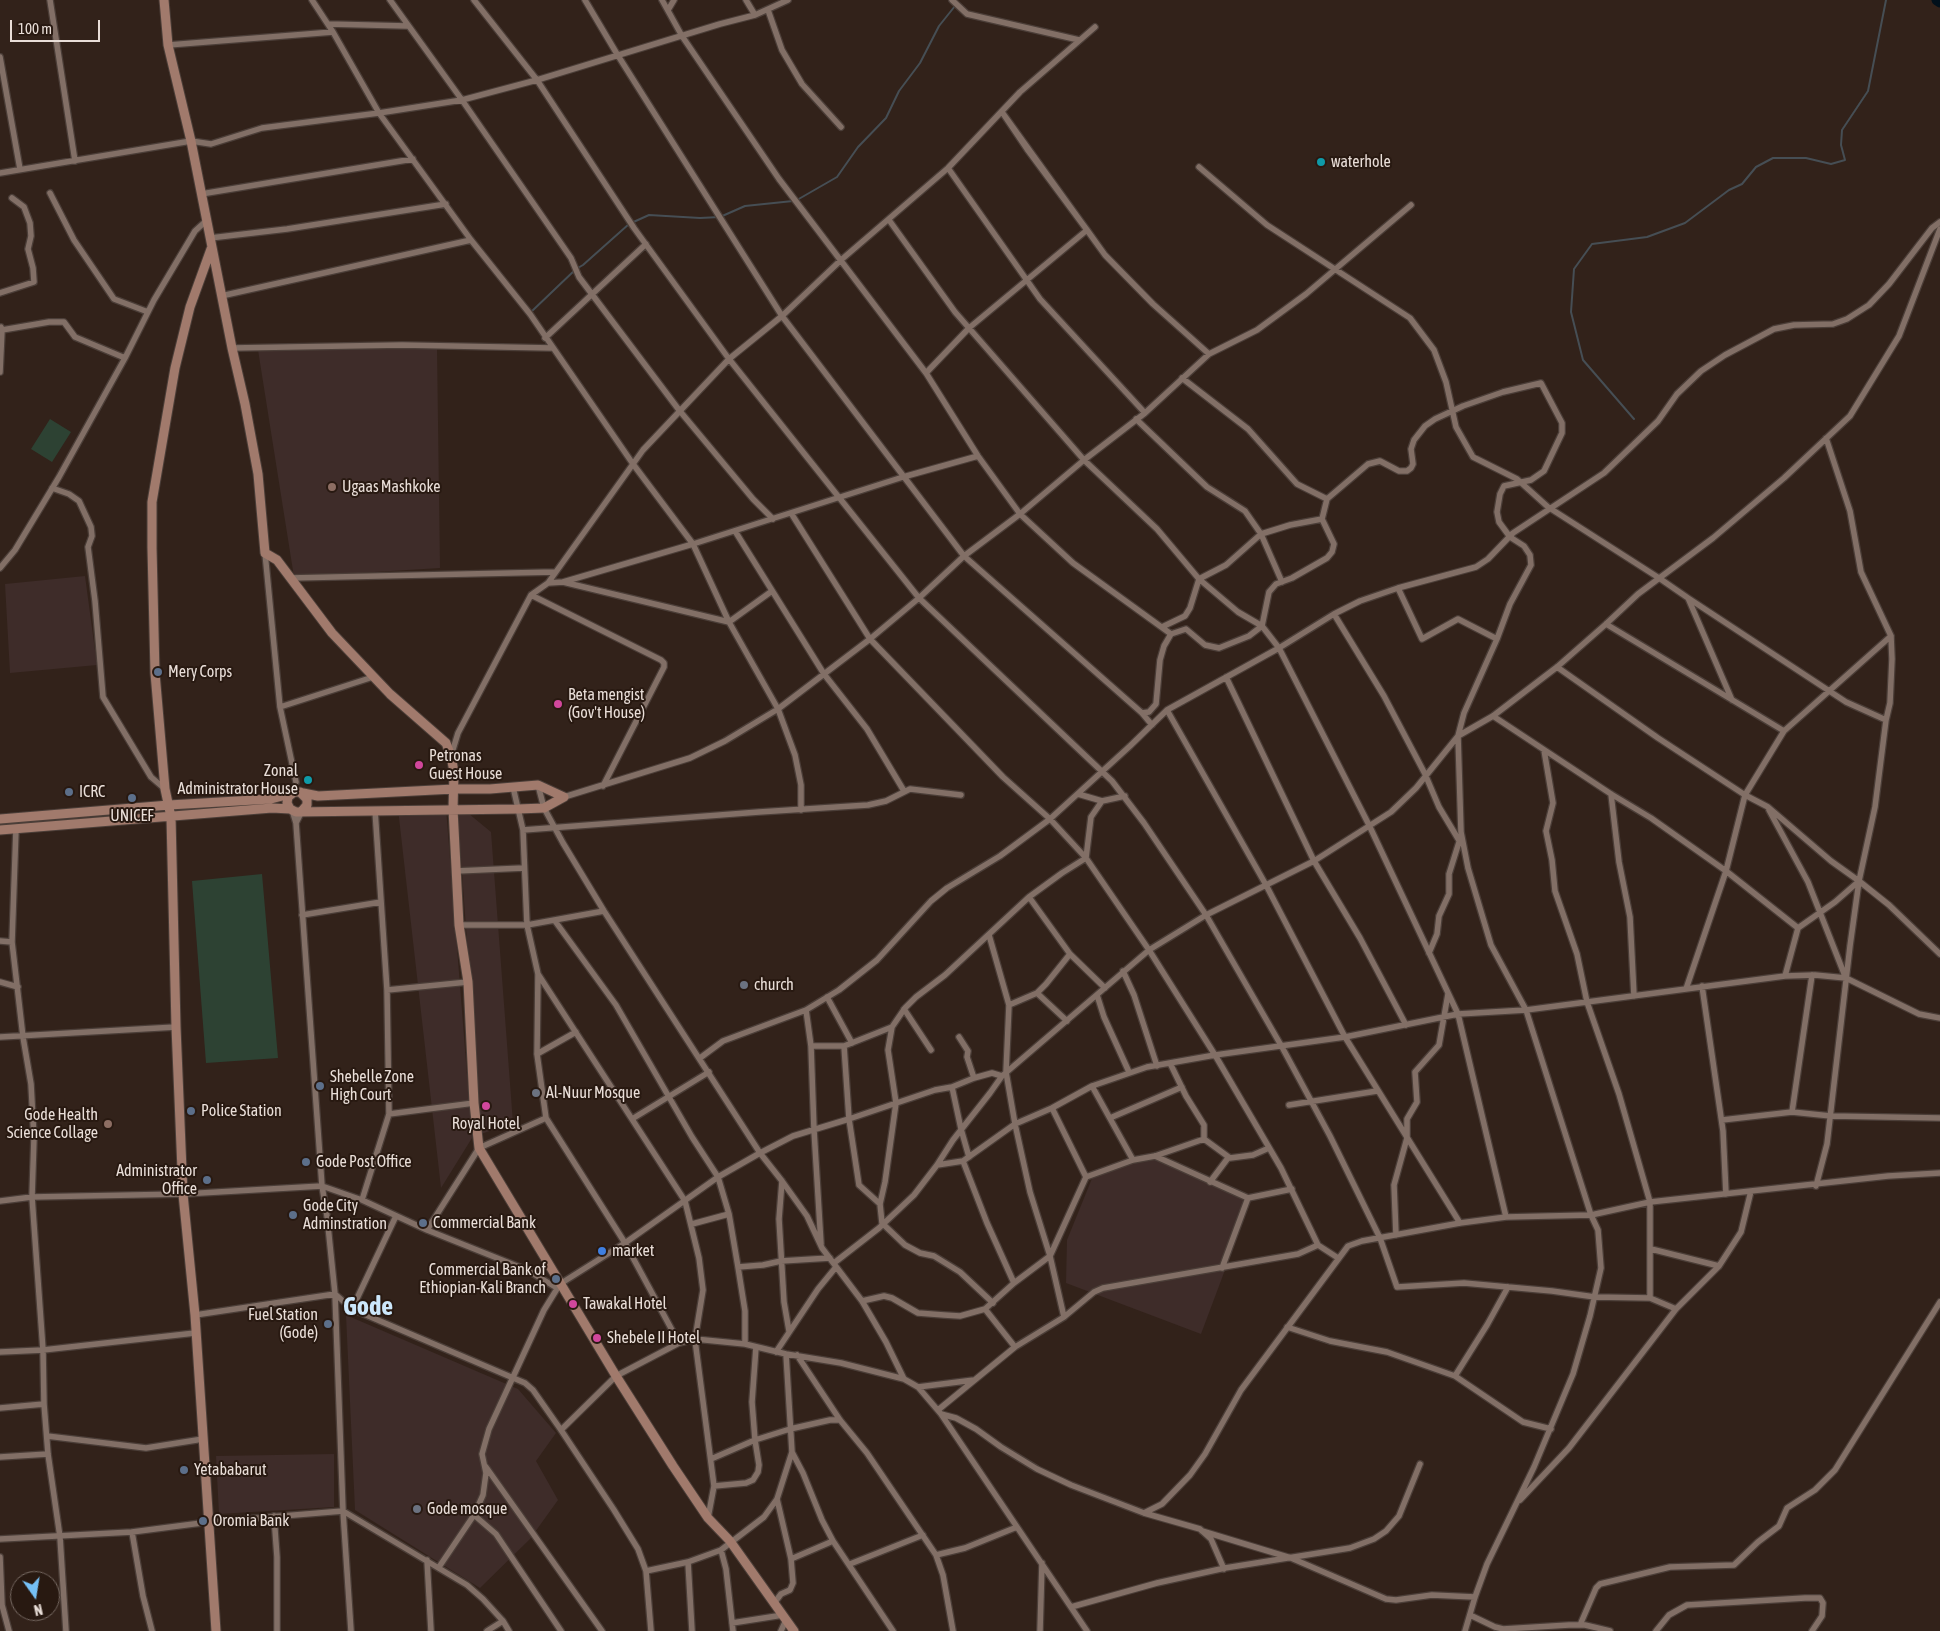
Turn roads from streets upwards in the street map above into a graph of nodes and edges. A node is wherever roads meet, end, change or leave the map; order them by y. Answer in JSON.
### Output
{"nodes":[{"id":1,"x":50,"y":0,"type":"edge"},
{"id":2,"x":164,"y":0,"type":"edge"},
{"id":3,"x":312,"y":0,"type":"edge"},
{"id":4,"x":390,"y":0,"type":"edge"},
{"id":5,"x":474,"y":0,"type":"edge"},
{"id":6,"x":585,"y":0,"type":"edge"},
{"id":7,"x":662,"y":0,"type":"edge"},
{"id":8,"x":674,"y":0,"type":"edge"},
{"id":9,"x":746,"y":0,"type":"edge"},
{"id":10,"x":788,"y":0,"type":"edge"},
{"id":11,"x":952,"y":0,"type":"edge"},
{"id":12,"x":668,"y":10,"type":"junction"},
{"id":13,"x":768,"y":10,"type":"junction"},
{"id":14,"x":755,"y":15,"type":"junction"},
{"id":15,"x":328,"y":24,"type":"junction"},
{"id":16,"x":407,"y":26,"type":"junction"},
{"id":17,"x":1095,"y":28,"type":"dead end"},
{"id":18,"x":333,"y":32,"type":"junction"},
{"id":19,"x":682,"y":36,"type":"junction"},
{"id":20,"x":1079,"y":40,"type":"junction"},
{"id":21,"x":168,"y":45,"type":"junction"},
{"id":22,"x":617,"y":54,"type":"junction"},
{"id":23,"x":0,"y":57,"type":"edge"},
{"id":24,"x":537,"y":80,"type":"junction"},
{"id":25,"x":462,"y":100,"type":"junction"},
{"id":26,"x":1002,"y":112,"type":"junction"},
{"id":27,"x":380,"y":113,"type":"junction"},
{"id":28,"x":841,"y":127,"type":"dead end"},
{"id":29,"x":191,"y":141,"type":"junction"},
{"id":30,"x":413,"y":160,"type":"junction"},
{"id":31,"x":75,"y":161,"type":"junction"},
{"id":32,"x":948,"y":168,"type":"junction"},
{"id":33,"x":1199,"y":168,"type":"dead end"},
{"id":34,"x":20,"y":169,"type":"junction"},
{"id":35,"x":0,"y":173,"type":"edge"},
{"id":36,"x":50,"y":192,"type":"dead end"},
{"id":37,"x":201,"y":194,"type":"junction"},
{"id":38,"x":12,"y":198,"type":"dead end"},
{"id":39,"x":446,"y":204,"type":"junction"},
{"id":40,"x":1411,"y":205,"type":"dead end"},
{"id":41,"x":889,"y":220,"type":"junction"},
{"id":42,"x":206,"y":221,"type":"junction"},
{"id":43,"x":1940,"y":222,"type":"edge"},
{"id":44,"x":1940,"y":229,"type":"edge"},
{"id":45,"x":1087,"y":230,"type":"junction"},
{"id":46,"x":471,"y":240,"type":"junction"},
{"id":47,"x":211,"y":243,"type":"junction"},
{"id":48,"x":646,"y":244,"type":"junction"},
{"id":49,"x":841,"y":260,"type":"junction"},
{"id":50,"x":1336,"y":268,"type":"junction"},
{"id":51,"x":1025,"y":280,"type":"junction"},
{"id":52,"x":0,"y":293,"type":"edge"},
{"id":53,"x":591,"y":294,"type":"junction"},
{"id":54,"x":221,"y":296,"type":"junction"},
{"id":55,"x":148,"y":312,"type":"junction"},
{"id":56,"x":782,"y":316,"type":"junction"},
{"id":57,"x":1,"y":328,"type":"edge"},
{"id":58,"x":969,"y":328,"type":"junction"},
{"id":59,"x":545,"y":338,"type":"junction"},
{"id":60,"x":232,"y":348,"type":"junction"},
{"id":61,"x":552,"y":348,"type":"junction"},
{"id":62,"x":1209,"y":354,"type":"junction"},
{"id":63,"x":125,"y":358,"type":"junction"},
{"id":64,"x":729,"y":359,"type":"junction"},
{"id":65,"x":0,"y":372,"type":"edge"},
{"id":66,"x":926,"y":373,"type":"junction"},
{"id":67,"x":1182,"y":378,"type":"junction"},
{"id":68,"x":679,"y":410,"type":"junction"},
{"id":69,"x":1452,"y":410,"type":"junction"},
{"id":70,"x":1145,"y":413,"type":"junction"},
{"id":71,"x":1136,"y":419,"type":"junction"},
{"id":72,"x":1826,"y":438,"type":"junction"},
{"id":73,"x":978,"y":456,"type":"junction"},
{"id":74,"x":1084,"y":460,"type":"junction"},
{"id":75,"x":633,"y":464,"type":"junction"},
{"id":76,"x":903,"y":477,"type":"junction"},
{"id":77,"x":1520,"y":482,"type":"junction"},
{"id":78,"x":52,"y":488,"type":"junction"},
{"id":79,"x":840,"y":497,"type":"junction"},
{"id":80,"x":1327,"y":499,"type":"junction"},
{"id":81,"x":1551,"y":509,"type":"junction"},
{"id":82,"x":791,"y":514,"type":"junction"},
{"id":83,"x":1020,"y":514,"type":"junction"},
{"id":84,"x":1322,"y":519,"type":"junction"},
{"id":85,"x":772,"y":520,"type":"junction"},
{"id":86,"x":734,"y":531,"type":"junction"},
{"id":87,"x":1261,"y":534,"type":"junction"},
{"id":88,"x":1510,"y":537,"type":"junction"},
{"id":89,"x":694,"y":544,"type":"junction"},
{"id":90,"x":265,"y":553,"type":"junction"},
{"id":91,"x":964,"y":556,"type":"junction"},
{"id":92,"x":0,"y":568,"type":"edge"},
{"id":93,"x":555,"y":572,"type":"junction"},
{"id":94,"x":290,"y":578,"type":"junction"},
{"id":95,"x":1659,"y":578,"type":"junction"},
{"id":96,"x":1200,"y":579,"type":"junction"},
{"id":97,"x":563,"y":582,"type":"junction"},
{"id":98,"x":1282,"y":582,"type":"junction"},
{"id":99,"x":548,"y":583,"type":"junction"},
{"id":100,"x":1398,"y":588,"type":"junction"},
{"id":101,"x":772,"y":592,"type":"junction"},
{"id":102,"x":531,"y":596,"type":"junction"},
{"id":103,"x":919,"y":598,"type":"junction"},
{"id":104,"x":1688,"y":598,"type":"junction"},
{"id":105,"x":1334,"y":614,"type":"junction"},
{"id":106,"x":729,"y":622,"type":"junction"},
{"id":107,"x":1606,"y":624,"type":"junction"},
{"id":108,"x":1262,"y":626,"type":"junction"},
{"id":109,"x":1162,"y":627,"type":"junction"},
{"id":110,"x":1172,"y":634,"type":"junction"},
{"id":111,"x":1891,"y":636,"type":"junction"},
{"id":112,"x":870,"y":639,"type":"junction"},
{"id":113,"x":1497,"y":639,"type":"junction"},
{"id":114,"x":1279,"y":648,"type":"junction"},
{"id":115,"x":1557,"y":667,"type":"junction"},
{"id":116,"x":824,"y":674,"type":"junction"},
{"id":117,"x":373,"y":676,"type":"junction"},
{"id":118,"x":1226,"y":677,"type":"junction"},
{"id":119,"x":1829,"y":691,"type":"junction"},
{"id":120,"x":1732,"y":700,"type":"junction"},
{"id":121,"x":280,"y":707,"type":"junction"},
{"id":122,"x":778,"y":708,"type":"junction"},
{"id":123,"x":1167,"y":710,"type":"junction"},
{"id":124,"x":1142,"y":713,"type":"junction"},
{"id":125,"x":1493,"y":716,"type":"junction"},
{"id":126,"x":1886,"y":720,"type":"junction"},
{"id":127,"x":1152,"y":725,"type":"junction"},
{"id":128,"x":1784,"y":731,"type":"junction"},
{"id":129,"x":1458,"y":736,"type":"junction"},
{"id":130,"x":1544,"y":750,"type":"junction"},
{"id":131,"x":451,"y":756,"type":"junction"},
{"id":132,"x":1102,"y":772,"type":"junction"},
{"id":133,"x":1426,"y":774,"type":"junction"},
{"id":134,"x":538,"y":785,"type":"junction"},
{"id":135,"x":603,"y":786,"type":"junction"},
{"id":136,"x":513,"y":787,"type":"junction"},
{"id":137,"x":165,"y":789,"type":"junction"},
{"id":138,"x":454,"y":789,"type":"junction"},
{"id":139,"x":904,"y":791,"type":"junction"},
{"id":140,"x":297,"y":793,"type":"junction"},
{"id":141,"x":1078,"y":794,"type":"junction"},
{"id":142,"x":1611,"y":794,"type":"junction"},
{"id":143,"x":961,"y":795,"type":"dead end"},
{"id":144,"x":1745,"y":795,"type":"junction"},
{"id":145,"x":1125,"y":796,"type":"junction"},
{"id":146,"x":564,"y":798,"type":"junction"},
{"id":147,"x":1102,"y":800,"type":"junction"},
{"id":148,"x":169,"y":805,"type":"junction"},
{"id":149,"x":1768,"y":807,"type":"junction"},
{"id":150,"x":544,"y":808,"type":"junction"},
{"id":151,"x":123,"y":809,"type":"junction"},
{"id":152,"x":453,"y":809,"type":"junction"},
{"id":153,"x":518,"y":809,"type":"junction"},
{"id":154,"x":296,"y":810,"type":"junction"},
{"id":155,"x":375,"y":810,"type":"junction"},
{"id":156,"x":801,"y":810,"type":"junction"},
{"id":157,"x":39,"y":816,"type":"junction"},
{"id":158,"x":170,"y":818,"type":"junction"},
{"id":159,"x":0,"y":819,"type":"edge"},
{"id":160,"x":1050,"y":819,"type":"junction"},
{"id":161,"x":124,"y":821,"type":"junction"},
{"id":162,"x":1369,"y":825,"type":"junction"},
{"id":163,"x":39,"y":827,"type":"junction"},
{"id":164,"x":16,"y":829,"type":"junction"},
{"id":165,"x":555,"y":829,"type":"junction"},
{"id":166,"x":0,"y":830,"type":"edge"},
{"id":167,"x":523,"y":830,"type":"junction"},
{"id":168,"x":1461,"y":832,"type":"junction"},
{"id":169,"x":1460,"y":842,"type":"junction"},
{"id":170,"x":1086,"y":858,"type":"junction"},
{"id":171,"x":1314,"y":861,"type":"junction"},
{"id":172,"x":524,"y":868,"type":"junction"},
{"id":173,"x":456,"y":871,"type":"junction"},
{"id":174,"x":1726,"y":872,"type":"junction"},
{"id":175,"x":1859,"y":881,"type":"junction"},
{"id":176,"x":1266,"y":885,"type":"junction"},
{"id":177,"x":1030,"y":897,"type":"junction"},
{"id":178,"x":381,"y":902,"type":"junction"},
{"id":179,"x":604,"y":912,"type":"junction"},
{"id":180,"x":1820,"y":913,"type":"junction"},
{"id":181,"x":302,"y":915,"type":"junction"},
{"id":182,"x":1206,"y":915,"type":"junction"},
{"id":183,"x":555,"y":921,"type":"junction"},
{"id":184,"x":459,"y":925,"type":"junction"},
{"id":185,"x":527,"y":925,"type":"junction"},
{"id":186,"x":1798,"y":928,"type":"junction"},
{"id":187,"x":989,"y":935,"type":"junction"},
{"id":188,"x":0,"y":941,"type":"edge"},
{"id":189,"x":12,"y":942,"type":"junction"},
{"id":190,"x":1149,"y":950,"type":"junction"},
{"id":191,"x":1429,"y":953,"type":"junction"},
{"id":192,"x":1070,"y":954,"type":"junction"},
{"id":193,"x":1940,"y":954,"type":"edge"},
{"id":194,"x":1122,"y":971,"type":"junction"},
{"id":195,"x":538,"y":974,"type":"junction"},
{"id":196,"x":1812,"y":975,"type":"junction"},
{"id":197,"x":1786,"y":976,"type":"junction"},
{"id":198,"x":1846,"y":978,"type":"junction"},
{"id":199,"x":0,"y":982,"type":"edge"},
{"id":200,"x":468,"y":982,"type":"junction"},
{"id":201,"x":1702,"y":986,"type":"junction"},
{"id":202,"x":18,"y":987,"type":"junction"},
{"id":203,"x":1106,"y":988,"type":"junction"},
{"id":204,"x":1686,"y":989,"type":"junction"},
{"id":205,"x":387,"y":990,"type":"junction"},
{"id":206,"x":1037,"y":993,"type":"junction"},
{"id":207,"x":1448,"y":994,"type":"junction"},
{"id":208,"x":1097,"y":995,"type":"junction"},
{"id":209,"x":1634,"y":996,"type":"junction"},
{"id":210,"x":827,"y":997,"type":"junction"},
{"id":211,"x":1587,"y":1002,"type":"junction"},
{"id":212,"x":1009,"y":1005,"type":"junction"},
{"id":213,"x":904,"y":1008,"type":"junction"},
{"id":214,"x":806,"y":1010,"type":"junction"},
{"id":215,"x":1526,"y":1010,"type":"junction"},
{"id":216,"x":1458,"y":1014,"type":"junction"},
{"id":217,"x":1444,"y":1017,"type":"junction"},
{"id":218,"x":1940,"y":1018,"type":"edge"},
{"id":219,"x":1067,"y":1021,"type":"junction"},
{"id":220,"x":1406,"y":1025,"type":"junction"},
{"id":221,"x":176,"y":1027,"type":"junction"},
{"id":222,"x":892,"y":1027,"type":"junction"},
{"id":223,"x":576,"y":1032,"type":"junction"},
{"id":224,"x":0,"y":1037,"type":"edge"},
{"id":225,"x":23,"y":1037,"type":"junction"},
{"id":226,"x":959,"y":1037,"type":"dead end"},
{"id":227,"x":1345,"y":1037,"type":"junction"},
{"id":228,"x":852,"y":1044,"type":"junction"},
{"id":229,"x":812,"y":1046,"type":"junction"},
{"id":230,"x":844,"y":1046,"type":"junction"},
{"id":231,"x":1282,"y":1047,"type":"junction"},
{"id":232,"x":931,"y":1050,"type":"dead end"},
{"id":233,"x":537,"y":1054,"type":"junction"},
{"id":234,"x":1215,"y":1055,"type":"junction"},
{"id":235,"x":700,"y":1058,"type":"junction"},
{"id":236,"x":1170,"y":1062,"type":"junction"},
{"id":237,"x":1157,"y":1066,"type":"junction"},
{"id":238,"x":709,"y":1072,"type":"junction"},
{"id":239,"x":1129,"y":1072,"type":"junction"},
{"id":240,"x":1004,"y":1074,"type":"junction"},
{"id":241,"x":974,"y":1078,"type":"junction"},
{"id":242,"x":1092,"y":1086,"type":"junction"},
{"id":243,"x":952,"y":1087,"type":"junction"},
{"id":244,"x":1182,"y":1087,"type":"junction"},
{"id":245,"x":1377,"y":1091,"type":"junction"},
{"id":246,"x":668,"y":1097,"type":"junction"},
{"id":247,"x":1311,"y":1102,"type":"junction"},
{"id":248,"x":474,"y":1103,"type":"junction"},
{"id":249,"x":896,"y":1103,"type":"junction"},
{"id":250,"x":1290,"y":1105,"type":"dead end"},
{"id":251,"x":1052,"y":1108,"type":"junction"},
{"id":252,"x":1792,"y":1112,"type":"junction"},
{"id":253,"x":389,"y":1114,"type":"junction"},
{"id":254,"x":1831,"y":1116,"type":"junction"},
{"id":255,"x":546,"y":1118,"type":"junction"},
{"id":256,"x":1110,"y":1118,"type":"junction"},
{"id":257,"x":1940,"y":1118,"type":"edge"},
{"id":258,"x":632,"y":1119,"type":"junction"},
{"id":259,"x":849,"y":1120,"type":"junction"},
{"id":260,"x":1722,"y":1120,"type":"junction"},
{"id":261,"x":1015,"y":1124,"type":"junction"},
{"id":262,"x":961,"y":1129,"type":"junction"},
{"id":263,"x":814,"y":1130,"type":"junction"},
{"id":264,"x":1204,"y":1138,"type":"junction"},
{"id":265,"x":1407,"y":1138,"type":"junction"},
{"id":266,"x":479,"y":1148,"type":"junction"},
{"id":267,"x":1270,"y":1148,"type":"junction"},
{"id":268,"x":760,"y":1153,"type":"junction"},
{"id":269,"x":1155,"y":1156,"type":"junction"},
{"id":270,"x":969,"y":1158,"type":"junction"},
{"id":271,"x":1228,"y":1158,"type":"junction"},
{"id":272,"x":1133,"y":1160,"type":"junction"},
{"id":273,"x":963,"y":1161,"type":"junction"},
{"id":274,"x":937,"y":1166,"type":"junction"},
{"id":275,"x":1940,"y":1173,"type":"edge"},
{"id":276,"x":718,"y":1177,"type":"junction"},
{"id":277,"x":1086,"y":1177,"type":"junction"},
{"id":278,"x":782,"y":1181,"type":"junction"},
{"id":279,"x":1210,"y":1182,"type":"junction"},
{"id":280,"x":322,"y":1186,"type":"junction"},
{"id":281,"x":1816,"y":1186,"type":"junction"},
{"id":282,"x":1292,"y":1189,"type":"junction"},
{"id":283,"x":1752,"y":1191,"type":"junction"},
{"id":284,"x":183,"y":1194,"type":"junction"},
{"id":285,"x":1726,"y":1194,"type":"junction"},
{"id":286,"x":32,"y":1197,"type":"junction"},
{"id":287,"x":1248,"y":1198,"type":"junction"},
{"id":288,"x":362,"y":1200,"type":"junction"},
{"id":289,"x":0,"y":1201,"type":"edge"},
{"id":290,"x":685,"y":1201,"type":"junction"},
{"id":291,"x":1650,"y":1202,"type":"junction"},
{"id":292,"x":880,"y":1204,"type":"junction"},
{"id":293,"x":729,"y":1214,"type":"junction"},
{"id":294,"x":1591,"y":1215,"type":"junction"},
{"id":295,"x":396,"y":1216,"type":"junction"},
{"id":296,"x":1506,"y":1217,"type":"junction"},
{"id":297,"x":882,"y":1223,"type":"junction"},
{"id":298,"x":1460,"y":1223,"type":"junction"},
{"id":299,"x":692,"y":1224,"type":"junction"},
{"id":300,"x":427,"y":1230,"type":"junction"},
{"id":301,"x":1396,"y":1235,"type":"junction"},
{"id":302,"x":1380,"y":1238,"type":"junction"},
{"id":303,"x":625,"y":1243,"type":"junction"},
{"id":304,"x":1318,"y":1245,"type":"junction"},
{"id":305,"x":822,"y":1248,"type":"junction"},
{"id":306,"x":1651,"y":1249,"type":"junction"},
{"id":307,"x":1050,"y":1256,"type":"junction"},
{"id":308,"x":1338,"y":1258,"type":"junction"},
{"id":309,"x":781,"y":1261,"type":"junction"},
{"id":310,"x":834,"y":1263,"type":"junction"},
{"id":311,"x":1719,"y":1266,"type":"junction"},
{"id":312,"x":738,"y":1267,"type":"junction"},
{"id":313,"x":1222,"y":1268,"type":"junction"},
{"id":314,"x":1014,"y":1283,"type":"junction"},
{"id":315,"x":559,"y":1286,"type":"junction"},
{"id":316,"x":1508,"y":1286,"type":"junction"},
{"id":317,"x":335,"y":1294,"type":"junction"},
{"id":318,"x":1595,"y":1297,"type":"junction"},
{"id":319,"x":1650,"y":1298,"type":"junction"},
{"id":320,"x":862,"y":1301,"type":"junction"},
{"id":321,"x":1940,"y":1302,"type":"edge"},
{"id":322,"x":993,"y":1303,"type":"junction"},
{"id":323,"x":352,"y":1308,"type":"junction"},
{"id":324,"x":986,"y":1309,"type":"junction"},
{"id":325,"x":1676,"y":1309,"type":"junction"},
{"id":326,"x":195,"y":1315,"type":"junction"},
{"id":327,"x":1064,"y":1317,"type":"junction"},
{"id":328,"x":1287,"y":1327,"type":"junction"},
{"id":329,"x":789,"y":1331,"type":"junction"},
{"id":330,"x":195,"y":1333,"type":"junction"},
{"id":331,"x":695,"y":1340,"type":"junction"},
{"id":332,"x":679,"y":1343,"type":"junction"},
{"id":333,"x":745,"y":1344,"type":"junction"},
{"id":334,"x":756,"y":1347,"type":"junction"},
{"id":335,"x":1015,"y":1347,"type":"junction"},
{"id":336,"x":43,"y":1350,"type":"junction"},
{"id":337,"x":0,"y":1352,"type":"edge"},
{"id":338,"x":776,"y":1352,"type":"junction"},
{"id":339,"x":786,"y":1354,"type":"junction"},
{"id":340,"x":796,"y":1355,"type":"junction"},
{"id":341,"x":616,"y":1376,"type":"junction"},
{"id":342,"x":1455,"y":1376,"type":"junction"},
{"id":343,"x":514,"y":1378,"type":"junction"},
{"id":344,"x":904,"y":1379,"type":"junction"},
{"id":345,"x":974,"y":1380,"type":"junction"},
{"id":346,"x":918,"y":1386,"type":"junction"},
{"id":347,"x":44,"y":1404,"type":"junction"},
{"id":348,"x":0,"y":1408,"type":"edge"},
{"id":349,"x":939,"y":1412,"type":"junction"},
{"id":350,"x":840,"y":1420,"type":"junction"},
{"id":351,"x":790,"y":1429,"type":"junction"},
{"id":352,"x":1551,"y":1429,"type":"junction"},
{"id":353,"x":561,"y":1430,"type":"junction"},
{"id":354,"x":47,"y":1436,"type":"junction"},
{"id":355,"x":203,"y":1439,"type":"junction"},
{"id":356,"x":755,"y":1440,"type":"junction"},
{"id":357,"x":792,"y":1452,"type":"junction"},
{"id":358,"x":48,"y":1454,"type":"junction"},
{"id":359,"x":0,"y":1457,"type":"edge"},
{"id":360,"x":711,"y":1459,"type":"junction"},
{"id":361,"x":1420,"y":1464,"type":"dead end"},
{"id":362,"x":485,"y":1465,"type":"junction"},
{"id":363,"x":714,"y":1486,"type":"junction"},
{"id":364,"x":777,"y":1499,"type":"junction"},
{"id":365,"x":1515,"y":1504,"type":"junction"},
{"id":366,"x":343,"y":1511,"type":"junction"},
{"id":367,"x":1144,"y":1513,"type":"junction"},
{"id":368,"x":474,"y":1515,"type":"junction"},
{"id":369,"x":274,"y":1516,"type":"junction"},
{"id":370,"x":708,"y":1518,"type":"junction"},
{"id":371,"x":209,"y":1522,"type":"junction"},
{"id":372,"x":1017,"y":1526,"type":"junction"},
{"id":373,"x":1202,"y":1531,"type":"junction"},
{"id":374,"x":132,"y":1532,"type":"junction"},
{"id":375,"x":924,"y":1535,"type":"junction"},
{"id":376,"x":60,"y":1537,"type":"junction"},
{"id":377,"x":0,"y":1539,"type":"edge"},
{"id":378,"x":730,"y":1541,"type":"junction"},
{"id":379,"x":833,"y":1541,"type":"junction"},
{"id":380,"x":721,"y":1550,"type":"junction"},
{"id":381,"x":936,"y":1555,"type":"junction"},
{"id":382,"x":0,"y":1557,"type":"edge"},
{"id":383,"x":1291,"y":1558,"type":"junction"},
{"id":384,"x":791,"y":1559,"type":"junction"},
{"id":385,"x":427,"y":1560,"type":"junction"},
{"id":386,"x":688,"y":1562,"type":"junction"},
{"id":387,"x":1042,"y":1563,"type":"junction"},
{"id":388,"x":850,"y":1564,"type":"junction"},
{"id":389,"x":439,"y":1567,"type":"junction"},
{"id":390,"x":1224,"y":1569,"type":"junction"},
{"id":391,"x":646,"y":1571,"type":"junction"},
{"id":392,"x":1475,"y":1597,"type":"junction"},
{"id":393,"x":775,"y":1602,"type":"junction"},
{"id":394,"x":1,"y":1604,"type":"edge"},
{"id":395,"x":1071,"y":1606,"type":"junction"},
{"id":396,"x":1470,"y":1615,"type":"junction"},
{"id":397,"x":784,"y":1618,"type":"junction"},
{"id":398,"x":503,"y":1621,"type":"junction"},
{"id":399,"x":732,"y":1623,"type":"junction"},
{"id":400,"x":1580,"y":1625,"type":"junction"},
{"id":401,"x":9,"y":1631,"type":"edge"},
{"id":402,"x":66,"y":1631,"type":"edge"},
{"id":403,"x":152,"y":1631,"type":"edge"},
{"id":404,"x":216,"y":1631,"type":"edge"},
{"id":405,"x":278,"y":1631,"type":"edge"},
{"id":406,"x":351,"y":1631,"type":"edge"},
{"id":407,"x":431,"y":1631,"type":"edge"},
{"id":408,"x":487,"y":1631,"type":"edge"},
{"id":409,"x":509,"y":1631,"type":"edge"},
{"id":410,"x":561,"y":1631,"type":"edge"},
{"id":411,"x":602,"y":1631,"type":"edge"},
{"id":412,"x":651,"y":1631,"type":"edge"},
{"id":413,"x":692,"y":1631,"type":"edge"},
{"id":414,"x":733,"y":1631,"type":"edge"},
{"id":415,"x":781,"y":1631,"type":"edge"},
{"id":416,"x":794,"y":1631,"type":"edge"},
{"id":417,"x":893,"y":1631,"type":"edge"},
{"id":418,"x":953,"y":1631,"type":"edge"},
{"id":419,"x":1040,"y":1631,"type":"edge"},
{"id":420,"x":1087,"y":1631,"type":"edge"},
{"id":421,"x":1465,"y":1631,"type":"edge"},
{"id":422,"x":1610,"y":1631,"type":"edge"},
{"id":423,"x":1656,"y":1631,"type":"edge"},
{"id":424,"x":1812,"y":1631,"type":"edge"}],
"edges":[{"from":1,"to":31,"type":"street"},
{"from":2,"to":21,"type":"street"},
{"from":3,"to":15,"type":"street"},
{"from":4,"to":16,"type":"street"},
{"from":5,"to":24,"type":"street"},
{"from":6,"to":22,"type":"street"},
{"from":7,"to":12,"type":"street"},
{"from":8,"to":12,"type":"street"},
{"from":9,"to":14,"type":"street"},
{"from":10,"to":13,"type":"street"},
{"from":11,"to":20,"type":"street"},
{"from":12,"to":19,"type":"street"},
{"from":13,"to":14,"type":"street"},
{"from":13,"to":28,"type":"street"},
{"from":14,"to":19,"type":"street"},
{"from":15,"to":16,"type":"street"},
{"from":15,"to":18,"type":"street"},
{"from":16,"to":25,"type":"street"},
{"from":17,"to":20,"type":"street"},
{"from":18,"to":21,"type":"street"},
{"from":18,"to":27,"type":"street"},
{"from":19,"to":22,"type":"street"},
{"from":19,"to":49,"type":"street"},
{"from":20,"to":26,"type":"street"},
{"from":21,"to":29,"type":"street"},
{"from":22,"to":24,"type":"street"},
{"from":22,"to":56,"type":"street"},
{"from":23,"to":34,"type":"street"},
{"from":24,"to":25,"type":"street"},
{"from":24,"to":48,"type":"street"},
{"from":25,"to":27,"type":"street"},
{"from":25,"to":53,"type":"street"},
{"from":26,"to":32,"type":"street"},
{"from":26,"to":45,"type":"street"},
{"from":27,"to":29,"type":"street"},
{"from":27,"to":30,"type":"street"},
{"from":29,"to":31,"type":"street"},
{"from":29,"to":37,"type":"street"},
{"from":30,"to":37,"type":"street"},
{"from":30,"to":39,"type":"street"},
{"from":31,"to":34,"type":"street"},
{"from":32,"to":41,"type":"street"},
{"from":32,"to":51,"type":"street"},
{"from":33,"to":50,"type":"street"},
{"from":34,"to":35,"type":"street"},
{"from":36,"to":55,"type":"street"},
{"from":37,"to":42,"type":"street"},
{"from":38,"to":52,"type":"street"},
{"from":39,"to":46,"type":"street"},
{"from":39,"to":47,"type":"street"},
{"from":40,"to":50,"type":"street"},
{"from":41,"to":49,"type":"street"},
{"from":41,"to":58,"type":"street"},
{"from":42,"to":47,"type":"street"},
{"from":42,"to":55,"type":"street"},
{"from":43,"to":81,"type":"street"},
{"from":44,"to":72,"type":"street"},
{"from":45,"to":51,"type":"street"},
{"from":45,"to":62,"type":"street"},
{"from":46,"to":54,"type":"street"},
{"from":46,"to":59,"type":"street"},
{"from":47,"to":54,"type":"street"},
{"from":47,"to":137,"type":"street"},
{"from":48,"to":53,"type":"street"},
{"from":48,"to":64,"type":"street"},
{"from":49,"to":56,"type":"street"},
{"from":49,"to":66,"type":"street"},
{"from":50,"to":62,"type":"street"},
{"from":50,"to":69,"type":"street"},
{"from":51,"to":58,"type":"street"},
{"from":51,"to":70,"type":"street"},
{"from":53,"to":59,"type":"street"},
{"from":53,"to":68,"type":"street"},
{"from":54,"to":60,"type":"street"},
{"from":55,"to":63,"type":"street"},
{"from":56,"to":64,"type":"street"},
{"from":56,"to":76,"type":"street"},
{"from":57,"to":63,"type":"street"},
{"from":57,"to":65,"type":"street"},
{"from":58,"to":66,"type":"street"},
{"from":58,"to":74,"type":"street"},
{"from":59,"to":61,"type":"street"},
{"from":60,"to":61,"type":"street"},
{"from":60,"to":90,"type":"street"},
{"from":61,"to":75,"type":"street"},
{"from":62,"to":67,"type":"street"},
{"from":63,"to":78,"type":"street"},
{"from":64,"to":68,"type":"street"},
{"from":64,"to":79,"type":"street"},
{"from":66,"to":73,"type":"street"},
{"from":67,"to":70,"type":"street"},
{"from":67,"to":80,"type":"street"},
{"from":68,"to":75,"type":"street"},
{"from":68,"to":85,"type":"street"},
{"from":69,"to":77,"type":"street"},
{"from":69,"to":77,"type":"street"},
{"from":69,"to":80,"type":"street"},
{"from":70,"to":71,"type":"street"},
{"from":71,"to":74,"type":"street"},
{"from":71,"to":87,"type":"street"},
{"from":72,"to":95,"type":"street"},
{"from":72,"to":111,"type":"street"},
{"from":73,"to":76,"type":"street"},
{"from":73,"to":83,"type":"street"},
{"from":74,"to":83,"type":"street"},
{"from":74,"to":96,"type":"street"},
{"from":75,"to":89,"type":"street"},
{"from":75,"to":93,"type":"street"},
{"from":76,"to":79,"type":"street"},
{"from":76,"to":91,"type":"street"},
{"from":77,"to":81,"type":"street"},
{"from":77,"to":88,"type":"street"},
{"from":78,"to":92,"type":"street"},
{"from":78,"to":137,"type":"street"},
{"from":79,"to":82,"type":"street"},
{"from":79,"to":103,"type":"street"},
{"from":80,"to":84,"type":"street"},
{"from":81,"to":88,"type":"street"},
{"from":81,"to":95,"type":"street"},
{"from":82,"to":85,"type":"street"},
{"from":82,"to":112,"type":"street"},
{"from":83,"to":91,"type":"street"},
{"from":83,"to":109,"type":"street"},
{"from":84,"to":87,"type":"street"},
{"from":84,"to":98,"type":"street"},
{"from":85,"to":86,"type":"street"},
{"from":86,"to":89,"type":"street"},
{"from":86,"to":101,"type":"street"},
{"from":87,"to":96,"type":"street"},
{"from":87,"to":98,"type":"street"},
{"from":88,"to":100,"type":"street"},
{"from":88,"to":113,"type":"street"},
{"from":89,"to":97,"type":"street"},
{"from":89,"to":106,"type":"street"},
{"from":90,"to":94,"type":"street"},
{"from":90,"to":121,"type":"street"},
{"from":91,"to":103,"type":"street"},
{"from":91,"to":124,"type":"street"},
{"from":93,"to":94,"type":"street"},
{"from":93,"to":99,"type":"street"},
{"from":94,"to":117,"type":"street"},
{"from":95,"to":104,"type":"street"},
{"from":95,"to":107,"type":"street"},
{"from":96,"to":108,"type":"street"},
{"from":96,"to":109,"type":"street"},
{"from":97,"to":99,"type":"street"},
{"from":97,"to":106,"type":"street"},
{"from":98,"to":108,"type":"street"},
{"from":99,"to":102,"type":"street"},
{"from":100,"to":105,"type":"street"},
{"from":100,"to":113,"type":"street"},
{"from":101,"to":106,"type":"street"},
{"from":101,"to":116,"type":"street"},
{"from":102,"to":131,"type":"street"},
{"from":102,"to":135,"type":"street"},
{"from":103,"to":112,"type":"street"},
{"from":103,"to":132,"type":"street"},
{"from":104,"to":119,"type":"street"},
{"from":104,"to":120,"type":"street"},
{"from":105,"to":114,"type":"street"},
{"from":105,"to":133,"type":"street"},
{"from":106,"to":122,"type":"street"},
{"from":107,"to":115,"type":"street"},
{"from":107,"to":120,"type":"street"},
{"from":108,"to":110,"type":"street"},
{"from":108,"to":114,"type":"street"},
{"from":109,"to":110,"type":"street"},
{"from":110,"to":124,"type":"street"},
{"from":111,"to":119,"type":"street"},
{"from":111,"to":126,"type":"street"},
{"from":112,"to":116,"type":"street"},
{"from":112,"to":160,"type":"street"},
{"from":113,"to":129,"type":"street"},
{"from":114,"to":118,"type":"street"},
{"from":114,"to":162,"type":"street"},
{"from":115,"to":125,"type":"street"},
{"from":115,"to":144,"type":"street"},
{"from":116,"to":122,"type":"street"},
{"from":116,"to":139,"type":"street"},
{"from":117,"to":121,"type":"street"},
{"from":117,"to":131,"type":"street"},
{"from":118,"to":123,"type":"street"},
{"from":118,"to":171,"type":"street"},
{"from":119,"to":126,"type":"street"},
{"from":119,"to":128,"type":"street"},
{"from":120,"to":128,"type":"street"},
{"from":121,"to":140,"type":"street"},
{"from":122,"to":135,"type":"street"},
{"from":122,"to":156,"type":"street"},
{"from":123,"to":127,"type":"street"},
{"from":123,"to":176,"type":"street"},
{"from":124,"to":127,"type":"street"},
{"from":125,"to":129,"type":"street"},
{"from":125,"to":130,"type":"street"},
{"from":126,"to":175,"type":"street"},
{"from":127,"to":132,"type":"street"},
{"from":128,"to":144,"type":"street"},
{"from":129,"to":133,"type":"street"},
{"from":129,"to":168,"type":"street"},
{"from":130,"to":142,"type":"street"},
{"from":130,"to":211,"type":"street"},
{"from":131,"to":138,"type":"street"},
{"from":132,"to":141,"type":"street"},
{"from":132,"to":145,"type":"street"},
{"from":133,"to":162,"type":"street"},
{"from":133,"to":169,"type":"street"},
{"from":134,"to":136,"type":"street"},
{"from":134,"to":146,"type":"street"},
{"from":134,"to":150,"type":"street"},
{"from":135,"to":146,"type":"street"},
{"from":136,"to":138,"type":"street"},
{"from":136,"to":153,"type":"street"},
{"from":137,"to":148,"type":"street"},
{"from":138,"to":140,"type":"street"},
{"from":138,"to":152,"type":"street"},
{"from":139,"to":143,"type":"street"},
{"from":139,"to":156,"type":"street"},
{"from":140,"to":148,"type":"street"},
{"from":140,"to":154,"type":"street"},
{"from":140,"to":154,"type":"street"},
{"from":141,"to":147,"type":"street"},
{"from":141,"to":160,"type":"street"},
{"from":142,"to":174,"type":"street"},
{"from":142,"to":209,"type":"street"},
{"from":144,"to":149,"type":"street"},
{"from":144,"to":174,"type":"street"},
{"from":145,"to":147,"type":"street"},
{"from":145,"to":182,"type":"street"},
{"from":146,"to":150,"type":"street"},
{"from":147,"to":170,"type":"street"},
{"from":148,"to":151,"type":"street"},
{"from":148,"to":158,"type":"street"},
{"from":149,"to":175,"type":"street"},
{"from":149,"to":180,"type":"street"},
{"from":150,"to":153,"type":"street"},
{"from":150,"to":165,"type":"street"},
{"from":151,"to":157,"type":"street"},
{"from":151,"to":161,"type":"street"},
{"from":152,"to":153,"type":"street"},
{"from":152,"to":155,"type":"street"},
{"from":152,"to":173,"type":"street"},
{"from":153,"to":167,"type":"street"},
{"from":154,"to":155,"type":"street"},
{"from":154,"to":158,"type":"street"},
{"from":154,"to":181,"type":"street"},
{"from":155,"to":178,"type":"street"},
{"from":156,"to":165,"type":"street"},
{"from":157,"to":159,"type":"street"},
{"from":157,"to":163,"type":"street"},
{"from":158,"to":161,"type":"street"},
{"from":158,"to":221,"type":"street"},
{"from":160,"to":170,"type":"street"},
{"from":160,"to":210,"type":"street"},
{"from":161,"to":163,"type":"street"},
{"from":162,"to":171,"type":"street"},
{"from":162,"to":191,"type":"street"},
{"from":163,"to":164,"type":"street"},
{"from":164,"to":166,"type":"street"},
{"from":164,"to":189,"type":"street"},
{"from":165,"to":167,"type":"street"},
{"from":165,"to":179,"type":"street"},
{"from":167,"to":172,"type":"street"},
{"from":168,"to":169,"type":"street"},
{"from":168,"to":215,"type":"street"},
{"from":169,"to":191,"type":"street"},
{"from":170,"to":177,"type":"street"},
{"from":170,"to":190,"type":"street"},
{"from":171,"to":176,"type":"street"},
{"from":171,"to":220,"type":"street"},
{"from":172,"to":173,"type":"street"},
{"from":172,"to":185,"type":"street"},
{"from":173,"to":184,"type":"street"},
{"from":174,"to":186,"type":"street"},
{"from":174,"to":204,"type":"street"},
{"from":175,"to":180,"type":"street"},
{"from":175,"to":193,"type":"street"},
{"from":175,"to":198,"type":"street"},
{"from":176,"to":182,"type":"street"},
{"from":176,"to":227,"type":"street"},
{"from":177,"to":187,"type":"street"},
{"from":177,"to":192,"type":"street"},
{"from":178,"to":181,"type":"street"},
{"from":178,"to":205,"type":"street"},
{"from":179,"to":183,"type":"street"},
{"from":179,"to":235,"type":"street"},
{"from":180,"to":186,"type":"street"},
{"from":180,"to":198,"type":"street"},
{"from":181,"to":280,"type":"street"},
{"from":182,"to":190,"type":"street"},
{"from":182,"to":231,"type":"street"},
{"from":183,"to":185,"type":"street"},
{"from":183,"to":246,"type":"street"},
{"from":184,"to":185,"type":"street"},
{"from":184,"to":200,"type":"street"},
{"from":185,"to":195,"type":"street"},
{"from":186,"to":197,"type":"street"},
{"from":187,"to":212,"type":"street"},
{"from":187,"to":213,"type":"street"},
{"from":188,"to":189,"type":"street"},
{"from":189,"to":202,"type":"street"},
{"from":190,"to":194,"type":"street"},
{"from":190,"to":234,"type":"street"},
{"from":191,"to":207,"type":"street"},
{"from":192,"to":203,"type":"street"},
{"from":192,"to":206,"type":"street"},
{"from":194,"to":203,"type":"street"},
{"from":194,"to":237,"type":"street"},
{"from":195,"to":223,"type":"street"},
{"from":195,"to":233,"type":"street"},
{"from":196,"to":197,"type":"street"},
{"from":196,"to":198,"type":"street"},
{"from":196,"to":252,"type":"street"},
{"from":197,"to":201,"type":"street"},
{"from":198,"to":218,"type":"street"},
{"from":198,"to":254,"type":"street"},
{"from":199,"to":202,"type":"street"},
{"from":200,"to":205,"type":"street"},
{"from":200,"to":248,"type":"street"},
{"from":201,"to":204,"type":"street"},
{"from":201,"to":260,"type":"street"},
{"from":202,"to":225,"type":"street"},
{"from":203,"to":208,"type":"street"},
{"from":204,"to":209,"type":"street"},
{"from":205,"to":253,"type":"street"},
{"from":206,"to":212,"type":"street"},
{"from":206,"to":219,"type":"street"},
{"from":207,"to":216,"type":"street"},
{"from":207,"to":217,"type":"street"},
{"from":208,"to":219,"type":"street"},
{"from":208,"to":239,"type":"street"},
{"from":209,"to":211,"type":"street"},
{"from":210,"to":214,"type":"street"},
{"from":210,"to":228,"type":"street"},
{"from":211,"to":215,"type":"street"},
{"from":211,"to":291,"type":"street"},
{"from":212,"to":240,"type":"street"},
{"from":213,"to":222,"type":"street"},
{"from":213,"to":232,"type":"street"},
{"from":214,"to":229,"type":"street"},
{"from":214,"to":235,"type":"street"},
{"from":215,"to":216,"type":"street"},
{"from":215,"to":294,"type":"street"},
{"from":216,"to":217,"type":"street"},
{"from":216,"to":296,"type":"street"},
{"from":217,"to":220,"type":"street"},
{"from":217,"to":265,"type":"street"},
{"from":219,"to":240,"type":"street"},
{"from":220,"to":227,"type":"street"},
{"from":221,"to":225,"type":"street"},
{"from":221,"to":284,"type":"street"},
{"from":222,"to":228,"type":"street"},
{"from":222,"to":249,"type":"street"},
{"from":223,"to":233,"type":"street"},
{"from":223,"to":258,"type":"street"},
{"from":224,"to":225,"type":"street"},
{"from":225,"to":286,"type":"street"},
{"from":226,"to":241,"type":"street"},
{"from":227,"to":231,"type":"street"},
{"from":227,"to":245,"type":"street"},
{"from":228,"to":230,"type":"street"},
{"from":229,"to":230,"type":"street"},
{"from":229,"to":263,"type":"street"},
{"from":230,"to":259,"type":"street"},
{"from":231,"to":234,"type":"street"},
{"from":231,"to":247,"type":"street"},
{"from":233,"to":255,"type":"street"},
{"from":234,"to":236,"type":"street"},
{"from":234,"to":267,"type":"street"},
{"from":235,"to":238,"type":"street"},
{"from":236,"to":237,"type":"street"},
{"from":236,"to":244,"type":"street"},
{"from":237,"to":239,"type":"street"},
{"from":238,"to":246,"type":"street"},
{"from":238,"to":268,"type":"street"},
{"from":239,"to":242,"type":"street"},
{"from":240,"to":241,"type":"street"},
{"from":240,"to":261,"type":"street"},
{"from":240,"to":262,"type":"street"},
{"from":241,"to":243,"type":"street"},
{"from":242,"to":251,"type":"street"},
{"from":242,"to":256,"type":"street"},
{"from":243,"to":249,"type":"street"},
{"from":243,"to":262,"type":"street"},
{"from":244,"to":256,"type":"street"},
{"from":244,"to":264,"type":"street"},
{"from":245,"to":247,"type":"street"},
{"from":245,"to":265,"type":"street"},
{"from":246,"to":258,"type":"street"},
{"from":246,"to":276,"type":"street"},
{"from":247,"to":250,"type":"street"},
{"from":247,"to":302,"type":"street"},
{"from":248,"to":253,"type":"street"},
{"from":248,"to":266,"type":"street"},
{"from":249,"to":259,"type":"street"},
{"from":249,"to":292,"type":"street"},
{"from":251,"to":261,"type":"street"},
{"from":251,"to":277,"type":"street"},
{"from":252,"to":254,"type":"street"},
{"from":252,"to":260,"type":"street"},
{"from":253,"to":288,"type":"street"},
{"from":254,"to":257,"type":"street"},
{"from":254,"to":281,"type":"street"},
{"from":255,"to":266,"type":"street"},
{"from":255,"to":303,"type":"street"},
{"from":256,"to":272,"type":"street"},
{"from":258,"to":290,"type":"street"},
{"from":259,"to":263,"type":"street"},
{"from":259,"to":292,"type":"street"},
{"from":260,"to":285,"type":"street"},
{"from":261,"to":270,"type":"street"},
{"from":261,"to":307,"type":"street"},
{"from":262,"to":270,"type":"street"},
{"from":262,"to":274,"type":"street"},
{"from":263,"to":268,"type":"street"},
{"from":263,"to":305,"type":"street"},
{"from":264,"to":269,"type":"street"},
{"from":264,"to":271,"type":"street"},
{"from":265,"to":298,"type":"street"},
{"from":265,"to":301,"type":"street"},
{"from":266,"to":300,"type":"street"},
{"from":266,"to":315,"type":"street"},
{"from":267,"to":271,"type":"street"},
{"from":267,"to":282,"type":"street"},
{"from":268,"to":276,"type":"street"},
{"from":268,"to":278,"type":"street"},
{"from":269,"to":272,"type":"street"},
{"from":269,"to":279,"type":"street"},
{"from":270,"to":273,"type":"street"},
{"from":271,"to":279,"type":"street"},
{"from":272,"to":277,"type":"street"},
{"from":273,"to":274,"type":"street"},
{"from":273,"to":314,"type":"street"},
{"from":274,"to":297,"type":"street"},
{"from":275,"to":281,"type":"street"},
{"from":276,"to":290,"type":"street"},
{"from":276,"to":293,"type":"street"},
{"from":277,"to":307,"type":"street"},
{"from":278,"to":305,"type":"street"},
{"from":278,"to":309,"type":"street"},
{"from":279,"to":287,"type":"street"},
{"from":280,"to":284,"type":"street"},
{"from":280,"to":288,"type":"street"},
{"from":280,"to":317,"type":"street"},
{"from":281,"to":283,"type":"street"},
{"from":282,"to":287,"type":"street"},
{"from":282,"to":304,"type":"street"},
{"from":283,"to":285,"type":"street"},
{"from":283,"to":311,"type":"street"},
{"from":284,"to":286,"type":"street"},
{"from":284,"to":326,"type":"street"},
{"from":285,"to":291,"type":"street"},
{"from":286,"to":289,"type":"street"},
{"from":286,"to":336,"type":"street"},
{"from":287,"to":313,"type":"street"},
{"from":288,"to":295,"type":"street"},
{"from":290,"to":299,"type":"street"},
{"from":290,"to":303,"type":"street"},
{"from":291,"to":294,"type":"street"},
{"from":291,"to":306,"type":"street"},
{"from":292,"to":297,"type":"street"},
{"from":293,"to":299,"type":"street"},
{"from":293,"to":312,"type":"street"},
{"from":294,"to":296,"type":"street"},
{"from":294,"to":318,"type":"street"},
{"from":295,"to":300,"type":"street"},
{"from":295,"to":323,"type":"street"},
{"from":296,"to":298,"type":"street"},
{"from":297,"to":310,"type":"street"},
{"from":297,"to":322,"type":"street"},
{"from":298,"to":301,"type":"street"},
{"from":299,"to":331,"type":"street"},
{"from":300,"to":315,"type":"street"},
{"from":301,"to":302,"type":"street"},
{"from":302,"to":308,"type":"street"},
{"from":302,"to":316,"type":"street"},
{"from":303,"to":315,"type":"street"},
{"from":303,"to":332,"type":"street"},
{"from":304,"to":308,"type":"street"},
{"from":304,"to":313,"type":"street"},
{"from":305,"to":310,"type":"street"},
{"from":306,"to":311,"type":"street"},
{"from":306,"to":319,"type":"street"},
{"from":307,"to":314,"type":"street"},
{"from":307,"to":327,"type":"street"},
{"from":308,"to":328,"type":"street"},
{"from":309,"to":310,"type":"street"},
{"from":309,"to":312,"type":"street"},
{"from":309,"to":329,"type":"street"},
{"from":310,"to":320,"type":"street"},
{"from":310,"to":329,"type":"street"},
{"from":311,"to":325,"type":"street"},
{"from":312,"to":333,"type":"street"},
{"from":313,"to":327,"type":"street"},
{"from":314,"to":322,"type":"street"},
{"from":315,"to":341,"type":"street"},
{"from":315,"to":343,"type":"street"},
{"from":316,"to":318,"type":"street"},
{"from":316,"to":342,"type":"street"},
{"from":317,"to":323,"type":"street"},
{"from":317,"to":326,"type":"street"},
{"from":317,"to":366,"type":"street"},
{"from":318,"to":319,"type":"street"},
{"from":318,"to":352,"type":"street"},
{"from":319,"to":325,"type":"street"},
{"from":320,"to":324,"type":"street"},
{"from":320,"to":344,"type":"street"},
{"from":321,"to":400,"type":"street"},
{"from":322,"to":324,"type":"street"},
{"from":323,"to":343,"type":"street"},
{"from":324,"to":335,"type":"street"},
{"from":325,"to":365,"type":"street"},
{"from":326,"to":330,"type":"street"},
{"from":327,"to":335,"type":"street"},
{"from":328,"to":342,"type":"street"},
{"from":328,"to":367,"type":"street"},
{"from":329,"to":338,"type":"street"},
{"from":330,"to":336,"type":"street"},
{"from":330,"to":355,"type":"street"},
{"from":331,"to":332,"type":"street"},
{"from":331,"to":333,"type":"street"},
{"from":331,"to":360,"type":"street"},
{"from":332,"to":341,"type":"street"},
{"from":333,"to":334,"type":"street"},
{"from":334,"to":338,"type":"street"},
{"from":334,"to":356,"type":"street"},
{"from":335,"to":345,"type":"street"},
{"from":336,"to":337,"type":"street"},
{"from":336,"to":347,"type":"street"},
{"from":338,"to":339,"type":"street"},
{"from":339,"to":340,"type":"street"},
{"from":339,"to":351,"type":"street"},
{"from":340,"to":344,"type":"street"},
{"from":340,"to":350,"type":"street"},
{"from":341,"to":353,"type":"street"},
{"from":341,"to":370,"type":"street"},
{"from":342,"to":352,"type":"street"},
{"from":343,"to":353,"type":"street"},
{"from":343,"to":362,"type":"street"},
{"from":344,"to":346,"type":"street"},
{"from":345,"to":346,"type":"street"},
{"from":345,"to":349,"type":"street"},
{"from":346,"to":349,"type":"street"},
{"from":347,"to":348,"type":"street"},
{"from":347,"to":354,"type":"street"},
{"from":349,"to":367,"type":"street"},
{"from":349,"to":372,"type":"street"},
{"from":350,"to":351,"type":"street"},
{"from":350,"to":375,"type":"street"},
{"from":351,"to":356,"type":"street"},
{"from":351,"to":357,"type":"street"},
{"from":352,"to":365,"type":"street"},
{"from":353,"to":391,"type":"street"},
{"from":354,"to":355,"type":"street"},
{"from":354,"to":358,"type":"street"},
{"from":355,"to":371,"type":"street"},
{"from":356,"to":360,"type":"street"},
{"from":356,"to":363,"type":"street"},
{"from":357,"to":364,"type":"street"},
{"from":357,"to":379,"type":"street"},
{"from":358,"to":359,"type":"street"},
{"from":358,"to":376,"type":"street"},
{"from":360,"to":363,"type":"street"},
{"from":361,"to":383,"type":"street"},
{"from":362,"to":368,"type":"street"},
{"from":362,"to":411,"type":"street"},
{"from":363,"to":370,"type":"street"},
{"from":364,"to":378,"type":"street"},
{"from":364,"to":384,"type":"street"},
{"from":365,"to":392,"type":"street"},
{"from":366,"to":369,"type":"street"},
{"from":366,"to":385,"type":"street"},
{"from":366,"to":406,"type":"street"},
{"from":367,"to":373,"type":"street"},
{"from":368,"to":389,"type":"street"},
{"from":368,"to":410,"type":"street"},
{"from":369,"to":371,"type":"street"},
{"from":369,"to":405,"type":"street"},
{"from":370,"to":378,"type":"street"},
{"from":371,"to":374,"type":"street"},
{"from":371,"to":404,"type":"street"},
{"from":372,"to":381,"type":"street"},
{"from":372,"to":387,"type":"street"},
{"from":373,"to":383,"type":"street"},
{"from":373,"to":390,"type":"street"},
{"from":374,"to":376,"type":"street"},
{"from":374,"to":403,"type":"street"},
{"from":375,"to":381,"type":"street"},
{"from":375,"to":388,"type":"street"},
{"from":376,"to":377,"type":"street"},
{"from":376,"to":402,"type":"street"},
{"from":378,"to":380,"type":"street"},
{"from":378,"to":393,"type":"street"},
{"from":379,"to":384,"type":"street"},
{"from":379,"to":388,"type":"street"},
{"from":380,"to":386,"type":"street"},
{"from":380,"to":399,"type":"street"},
{"from":381,"to":418,"type":"street"},
{"from":382,"to":394,"type":"street"},
{"from":383,"to":390,"type":"street"},
{"from":383,"to":392,"type":"street"},
{"from":384,"to":393,"type":"street"},
{"from":385,"to":389,"type":"street"},
{"from":385,"to":407,"type":"street"},
{"from":386,"to":391,"type":"street"},
{"from":386,"to":413,"type":"street"},
{"from":387,"to":395,"type":"street"},
{"from":387,"to":419,"type":"street"},
{"from":388,"to":417,"type":"street"},
{"from":389,"to":398,"type":"street"},
{"from":390,"to":395,"type":"street"},
{"from":391,"to":412,"type":"street"},
{"from":392,"to":396,"type":"street"},
{"from":393,"to":397,"type":"street"},
{"from":394,"to":401,"type":"street"},
{"from":395,"to":420,"type":"street"},
{"from":396,"to":400,"type":"street"},
{"from":396,"to":421,"type":"street"},
{"from":397,"to":399,"type":"street"},
{"from":397,"to":415,"type":"street"},
{"from":397,"to":416,"type":"street"},
{"from":398,"to":408,"type":"street"},
{"from":398,"to":409,"type":"street"},
{"from":399,"to":414,"type":"street"},
{"from":400,"to":422,"type":"street"},
{"from":423,"to":424,"type":"street"}]}
